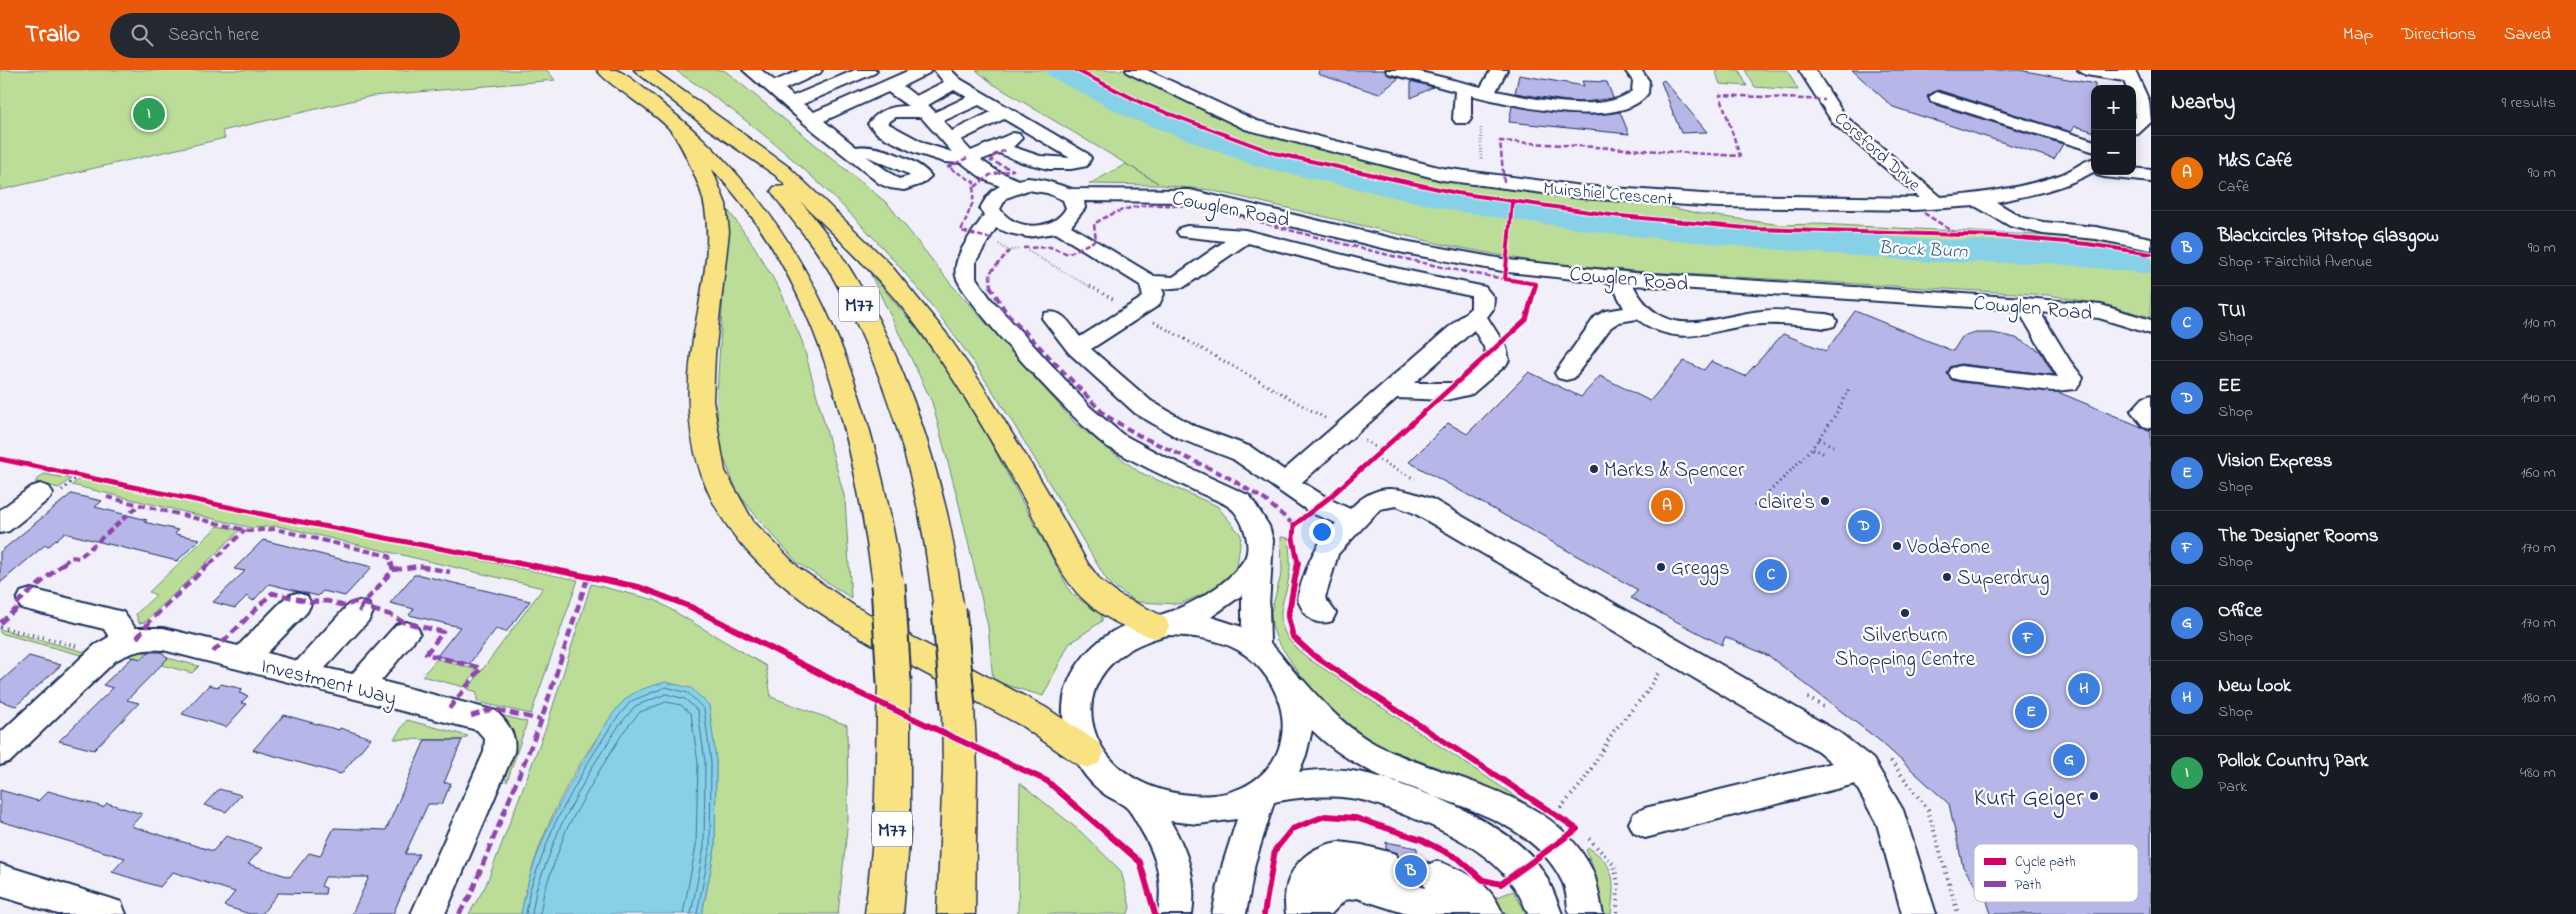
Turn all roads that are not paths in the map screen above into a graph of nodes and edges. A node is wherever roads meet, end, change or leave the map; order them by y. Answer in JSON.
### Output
{"nodes":[{"id":1,"x":606,"y":70,"type":"edge"},
{"id":2,"x":643,"y":70,"type":"edge"},
{"id":3,"x":814,"y":70,"type":"edge"},
{"id":4,"x":869,"y":70,"type":"edge"},
{"id":5,"x":923,"y":70,"type":"edge"},
{"id":6,"x":942,"y":70,"type":"edge"},
{"id":7,"x":1134,"y":70,"type":"edge"},
{"id":8,"x":1394,"y":70,"type":"edge"},
{"id":9,"x":1499,"y":70,"type":"edge"},
{"id":10,"x":1633,"y":70,"type":"edge"},
{"id":11,"x":1807,"y":70,"type":"edge"},
{"id":12,"x":2086,"y":70,"type":"edge"},
{"id":13,"x":755,"y":71,"type":"edge"},
{"id":14,"x":2128,"y":74,"type":"edge"},
{"id":15,"x":954,"y":83,"type":"junction"},
{"id":16,"x":894,"y":87,"type":"junction"},
{"id":17,"x":773,"y":88,"type":"junction"},
{"id":18,"x":1463,"y":88,"type":"junction"},
{"id":19,"x":1487,"y":93,"type":"junction"},
{"id":20,"x":1938,"y":97,"type":"dead end"},
{"id":21,"x":979,"y":98,"type":"junction"},
{"id":22,"x":791,"y":103,"type":"junction"},
{"id":23,"x":1005,"y":112,"type":"junction"},
{"id":24,"x":926,"y":113,"type":"junction"},
{"id":25,"x":2144,"y":114,"type":"edge"},
{"id":26,"x":1462,"y":119,"type":"dead end"},
{"id":27,"x":811,"y":120,"type":"junction"},
{"id":28,"x":691,"y":121,"type":"junction"},
{"id":29,"x":1033,"y":127,"type":"junction"},
{"id":30,"x":949,"y":139,"type":"junction"},
{"id":31,"x":998,"y":146,"type":"junction"},
{"id":32,"x":2091,"y":146,"type":"edge"},
{"id":33,"x":853,"y":154,"type":"dead end"},
{"id":34,"x":968,"y":158,"type":"junction"},
{"id":35,"x":2091,"y":169,"type":"edge"},
{"id":36,"x":2136,"y":174,"type":"edge"},
{"id":37,"x":2151,"y":176,"type":"edge"},
{"id":38,"x":1008,"y":190,"type":"junction"},
{"id":39,"x":1978,"y":200,"type":"junction"},
{"id":40,"x":1071,"y":202,"type":"junction"},
{"id":41,"x":1937,"y":203,"type":"junction"},
{"id":42,"x":994,"y":217,"type":"junction"},
{"id":43,"x":1057,"y":226,"type":"junction"},
{"id":44,"x":1015,"y":229,"type":"junction"},
{"id":45,"x":1188,"y":232,"type":"dead end"},
{"id":46,"x":1245,"y":236,"type":"junction"},
{"id":47,"x":2151,"y":244,"type":"edge"},
{"id":48,"x":974,"y":246,"type":"junction"},
{"id":49,"x":1619,"y":278,"type":"junction"},
{"id":50,"x":1149,"y":282,"type":"junction"},
{"id":51,"x":1750,"y":287,"type":"junction"},
{"id":52,"x":2025,"y":304,"type":"junction"},
{"id":53,"x":1638,"y":310,"type":"junction"},
{"id":54,"x":1476,"y":317,"type":"junction"},
{"id":55,"x":1763,"y":317,"type":"junction"},
{"id":56,"x":1053,"y":318,"type":"dead end"},
{"id":57,"x":1826,"y":321,"type":"dead end"},
{"id":58,"x":2151,"y":327,"type":"edge"},
{"id":59,"x":1077,"y":348,"type":"junction"},
{"id":60,"x":1566,"y":373,"type":"dead end"},
{"id":61,"x":1960,"y":373,"type":"dead end"},
{"id":62,"x":1390,"y":390,"type":"junction"},
{"id":63,"x":2151,"y":403,"type":"edge"},
{"id":64,"x":2151,"y":420,"type":"edge"},
{"id":65,"x":1286,"y":482,"type":"junction"},
{"id":66,"x":40,"y":493,"type":"dead end"},
{"id":67,"x":1355,"y":522,"type":"junction"},
{"id":68,"x":0,"y":524,"type":"edge"},
{"id":69,"x":1259,"y":561,"type":"junction"},
{"id":70,"x":31,"y":600,"type":"dead end"},
{"id":71,"x":297,"y":604,"type":"dead end"},
{"id":72,"x":359,"y":612,"type":"dead end"},
{"id":73,"x":1322,"y":613,"type":"dead end"},
{"id":74,"x":1161,"y":625,"type":"junction"},
{"id":75,"x":406,"y":633,"type":"dead end"},
{"id":76,"x":115,"y":647,"type":"junction"},
{"id":77,"x":1256,"y":648,"type":"junction"},
{"id":78,"x":243,"y":660,"type":"junction"},
{"id":79,"x":302,"y":674,"type":"junction"},
{"id":80,"x":1286,"y":682,"type":"junction"},
{"id":81,"x":358,"y":688,"type":"junction"},
{"id":82,"x":0,"y":752,"type":"edge"},
{"id":83,"x":1087,"y":753,"type":"junction"},
{"id":84,"x":1862,"y":769,"type":"junction"},
{"id":85,"x":1265,"y":791,"type":"junction"},
{"id":86,"x":1139,"y":799,"type":"junction"},
{"id":87,"x":1645,"y":823,"type":"dead end"},
{"id":88,"x":1375,"y":875,"type":"junction"},
{"id":89,"x":1437,"y":877,"type":"tunnel mouth"},
{"id":90,"x":0,"y":880,"type":"edge"},
{"id":91,"x":109,"y":914,"type":"edge"},
{"id":92,"x":428,"y":914,"type":"edge"},
{"id":93,"x":884,"y":914,"type":"edge"},
{"id":94,"x":956,"y":914,"type":"edge"},
{"id":95,"x":1175,"y":914,"type":"edge"},
{"id":96,"x":1229,"y":914,"type":"edge"},
{"id":97,"x":1304,"y":914,"type":"edge"},
{"id":98,"x":1312,"y":914,"type":"edge"},
{"id":99,"x":1331,"y":914,"type":"edge"},
{"id":100,"x":1456,"y":914,"type":"edge"},
{"id":101,"x":1486,"y":914,"type":"edge"},
{"id":102,"x":1545,"y":914,"type":"edge"},
{"id":103,"x":1586,"y":914,"type":"edge"},
{"id":104,"x":1919,"y":914,"type":"edge"}],
"edges":[{"from":1,"to":28,"type":"highway","number":"M77"},
{"from":2,"to":28,"type":"highway","number":"M77"},
{"from":3,"to":17,"type":"street"},
{"from":4,"to":22,"type":"street"},
{"from":5,"to":16,"type":"street"},
{"from":6,"to":15,"type":"street"},
{"from":7,"to":41,"type":"street","name":"Muirshiel Crescent"},
{"from":8,"to":18,"type":"street"},
{"from":9,"to":19,"type":"street"},
{"from":10,"to":19,"type":"street"},
{"from":11,"to":41,"type":"street","name":"Corsford Drive"},
{"from":12,"to":14,"type":"street"},
{"from":13,"to":17,"type":"street"},
{"from":14,"to":25,"type":"street"},
{"from":15,"to":21,"type":"street"},
{"from":15,"to":24,"type":"street"},
{"from":16,"to":24,"type":"street"},
{"from":16,"to":27,"type":"street"},
{"from":17,"to":22,"type":"street"},
{"from":18,"to":19,"type":"street"},
{"from":18,"to":26,"type":"street"},
{"from":20,"to":32,"type":"street"},
{"from":21,"to":23,"type":"street"},
{"from":21,"to":24,"type":"street"},
{"from":22,"to":27,"type":"street"},
{"from":23,"to":29,"type":"street"},
{"from":23,"to":30,"type":"street"},
{"from":24,"to":30,"type":"street"},
{"from":24,"to":34,"type":"street"},
{"from":27,"to":33,"type":"street"},
{"from":28,"to":74,"type":"highway"},
{"from":28,"to":83,"type":"highway"},
{"from":28,"to":93,"type":"highway","number":"M77","bridge":true},
{"from":28,"to":94,"type":"highway","number":"M77","bridge":true},
{"from":29,"to":31,"type":"street"},
{"from":29,"to":31,"type":"street"},
{"from":30,"to":34,"type":"street"},
{"from":31,"to":34,"type":"street"},
{"from":34,"to":38,"type":"street"},
{"from":35,"to":39,"type":"street","name":"Muirshiel Crescent"},
{"from":36,"to":37,"type":"street"},
{"from":38,"to":40,"type":"street"},
{"from":38,"to":42,"type":"street"},
{"from":39,"to":41,"type":"street","name":"Muirshiel Crescent"},
{"from":39,"to":47,"type":"street"},
{"from":40,"to":43,"type":"street"},
{"from":40,"to":49,"type":"street","name":"Cowglen Road"},
{"from":42,"to":44,"type":"street"},
{"from":42,"to":48,"type":"street"},
{"from":43,"to":44,"type":"street"},
{"from":43,"to":50,"type":"street"},
{"from":44,"to":48,"type":"street"},
{"from":45,"to":46,"type":"street"},
{"from":46,"to":50,"type":"street"},
{"from":46,"to":54,"type":"street"},
{"from":48,"to":69,"type":"street"},
{"from":49,"to":51,"type":"street","name":"Cowglen Road"},
{"from":49,"to":53,"type":"street"},
{"from":50,"to":59,"type":"street"},
{"from":51,"to":52,"type":"street","name":"Cowglen Road"},
{"from":51,"to":55,"type":"street"},
{"from":52,"to":58,"type":"street","name":"Cowglen Road"},
{"from":52,"to":61,"type":"street"},
{"from":53,"to":55,"type":"street"},
{"from":53,"to":60,"type":"street"},
{"from":54,"to":62,"type":"street"},
{"from":54,"to":62,"type":"street"},
{"from":55,"to":57,"type":"street"},
{"from":56,"to":59,"type":"street"},
{"from":59,"to":65,"type":"street"},
{"from":62,"to":65,"type":"street"},
{"from":63,"to":64,"type":"street"},
{"from":65,"to":67,"type":"street"},
{"from":66,"to":68,"type":"street"},
{"from":67,"to":73,"type":"street"},
{"from":67,"to":84,"type":"street"},
{"from":69,"to":74,"type":"street"},
{"from":69,"to":77,"type":"street"},
{"from":70,"to":76,"type":"street"},
{"from":71,"to":78,"type":"street"},
{"from":72,"to":79,"type":"street"},
{"from":74,"to":77,"type":"street"},
{"from":74,"to":83,"type":"street"},
{"from":75,"to":81,"type":"street"},
{"from":76,"to":78,"type":"street","name":"Investment Way"},
{"from":76,"to":82,"type":"street"},
{"from":77,"to":80,"type":"street"},
{"from":78,"to":79,"type":"street","name":"Investment Way"},
{"from":79,"to":81,"type":"street","name":"Investment Way"},
{"from":80,"to":85,"type":"street"},
{"from":80,"to":103,"type":"street"},
{"from":81,"to":92,"type":"street","name":"Investment Way"},
{"from":83,"to":86,"type":"street"},
{"from":84,"to":87,"type":"street"},
{"from":84,"to":104,"type":"street"},
{"from":85,"to":86,"type":"street"},
{"from":85,"to":96,"type":"street"},
{"from":85,"to":102,"type":"street"},
{"from":86,"to":95,"type":"street"},
{"from":88,"to":97,"type":"street"},
{"from":88,"to":98,"type":"street"},
{"from":88,"to":99,"type":"street"},
{"from":88,"to":100,"type":"street"},
{"from":89,"to":101,"type":"street"},
{"from":90,"to":91,"type":"street"}]}
